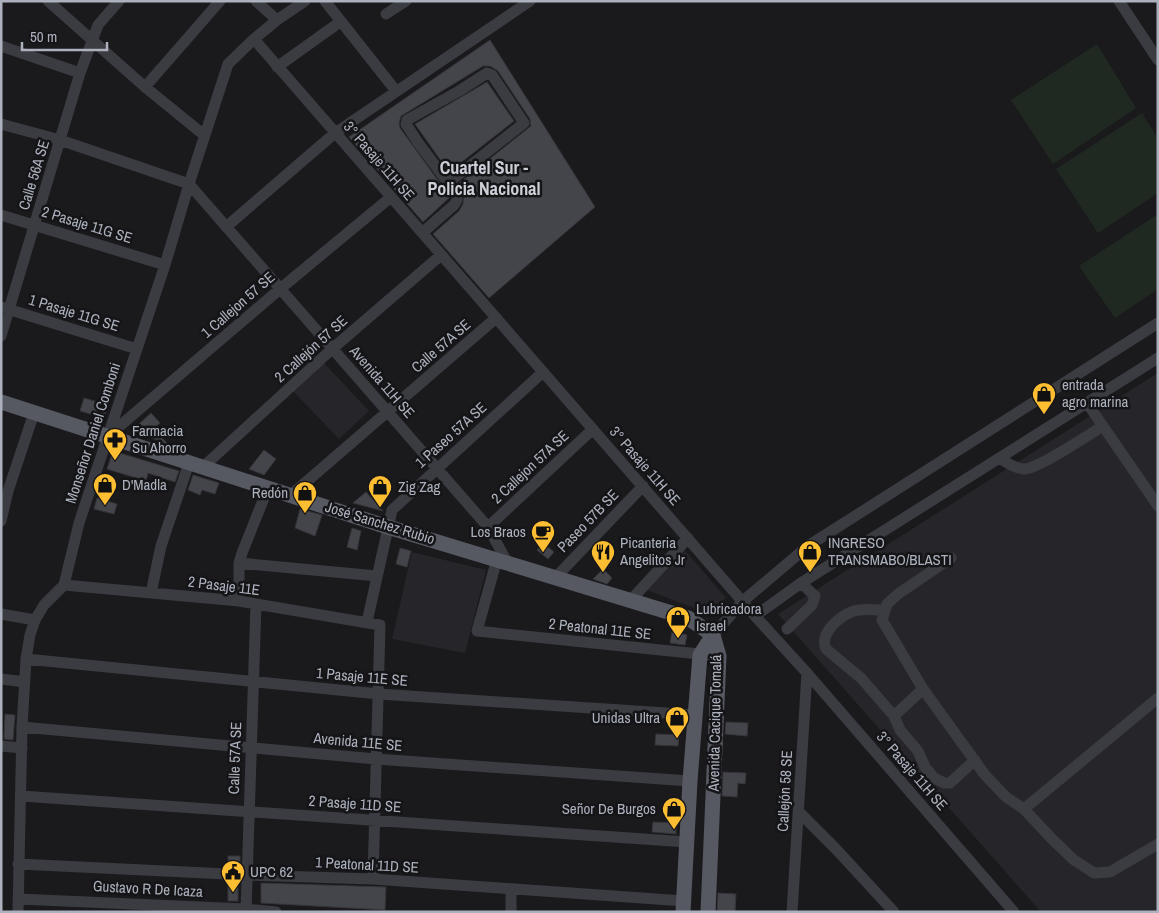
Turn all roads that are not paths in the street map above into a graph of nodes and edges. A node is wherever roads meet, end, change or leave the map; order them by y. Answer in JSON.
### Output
{"nodes":[{"id":1,"x":48,"y":1,"type":"edge"},
{"id":2,"x":119,"y":1,"type":"edge"},
{"id":3,"x":220,"y":1,"type":"edge"},
{"id":4,"x":256,"y":1,"type":"edge"},
{"id":5,"x":305,"y":1,"type":"edge"},
{"id":6,"x":325,"y":1,"type":"edge"},
{"id":7,"x":406,"y":1,"type":"edge"},
{"id":8,"x":530,"y":1,"type":"edge"},
{"id":9,"x":1119,"y":1,"type":"edge"},
{"id":10,"x":386,"y":14,"type":"dead end"},
{"id":11,"x":277,"y":20,"type":"junction"},
{"id":12,"x":340,"y":22,"type":"junction"},
{"id":13,"x":93,"y":39,"type":"junction"},
{"id":14,"x":254,"y":39,"type":"junction"},
{"id":15,"x":1,"y":46,"type":"edge"},
{"id":16,"x":1158,"y":60,"type":"edge"},
{"id":17,"x":278,"y":67,"type":"junction"},
{"id":18,"x":80,"y":73,"type":"junction"},
{"id":19,"x":145,"y":86,"type":"junction"},
{"id":20,"x":396,"y":91,"type":"junction"},
{"id":21,"x":1,"y":124,"type":"edge"},
{"id":22,"x":335,"y":133,"type":"junction"},
{"id":23,"x":204,"y":135,"type":"junction"},
{"id":24,"x":60,"y":140,"type":"junction"},
{"id":25,"x":448,"y":183,"type":"junction"},
{"id":26,"x":188,"y":184,"type":"junction"},
{"id":27,"x":391,"y":197,"type":"junction"},
{"id":28,"x":1,"y":215,"type":"edge"},
{"id":29,"x":34,"y":225,"type":"junction"},
{"id":30,"x":226,"y":227,"type":"junction"},
{"id":31,"x":422,"y":233,"type":"junction"},
{"id":32,"x":441,"y":254,"type":"junction"},
{"id":33,"x":165,"y":265,"type":"junction"},
{"id":34,"x":280,"y":289,"type":"junction"},
{"id":35,"x":6,"y":308,"type":"edge"},
{"id":36,"x":496,"y":318,"type":"junction"},
{"id":37,"x":1158,"y":323,"type":"edge"},
{"id":38,"x":1,"y":336,"type":"edge"},
{"id":39,"x":137,"y":349,"type":"junction"},
{"id":40,"x":332,"y":349,"type":"junction"},
{"id":41,"x":1158,"y":358,"type":"edge"},
{"id":42,"x":543,"y":372,"type":"junction"},
{"id":43,"x":1,"y":402,"type":"edge"},
{"id":44,"x":1087,"y":403,"type":"junction"},
{"id":45,"x":388,"y":412,"type":"junction"},
{"id":46,"x":34,"y":413,"type":"junction"},
{"id":47,"x":1103,"y":426,"type":"junction"},
{"id":48,"x":593,"y":429,"type":"junction"},
{"id":49,"x":107,"y":437,"type":"junction"},
{"id":50,"x":999,"y":458,"type":"junction"},
{"id":51,"x":196,"y":465,"type":"junction"},
{"id":52,"x":436,"y":468,"type":"junction"},
{"id":53,"x":643,"y":486,"type":"junction"},
{"id":54,"x":268,"y":488,"type":"junction"},
{"id":55,"x":291,"y":495,"type":"junction"},
{"id":56,"x":1158,"y":506,"type":"edge"},
{"id":57,"x":1,"y":521,"type":"edge"},
{"id":58,"x":388,"y":526,"type":"junction"},
{"id":59,"x":488,"y":527,"type":"junction"},
{"id":60,"x":688,"y":538,"type":"junction"},
{"id":61,"x":951,"y":558,"type":"dead end"},
{"id":62,"x":502,"y":560,"type":"junction"},
{"id":63,"x":239,"y":563,"type":"junction"},
{"id":64,"x":377,"y":576,"type":"junction"},
{"id":65,"x":556,"y":578,"type":"junction"},
{"id":66,"x":801,"y":583,"type":"junction"},
{"id":67,"x":64,"y":585,"type":"junction"},
{"id":68,"x":151,"y":593,"type":"junction"},
{"id":69,"x":239,"y":601,"type":"junction"},
{"id":70,"x":630,"y":601,"type":"junction"},
{"id":71,"x":743,"y":601,"type":"junction"},
{"id":72,"x":256,"y":604,"type":"junction"},
{"id":73,"x":884,"y":610,"type":"junction"},
{"id":74,"x":1,"y":614,"type":"edge"},
{"id":75,"x":755,"y":616,"type":"junction"},
{"id":76,"x":35,"y":620,"type":"junction"},
{"id":77,"x":367,"y":622,"type":"junction"},
{"id":78,"x":786,"y":629,"type":"dead end"},
{"id":79,"x":713,"y":635,"type":"junction"},
{"id":80,"x":700,"y":655,"type":"junction"},
{"id":81,"x":719,"y":656,"type":"junction"},
{"id":82,"x":26,"y":659,"type":"junction"},
{"id":83,"x":807,"y":673,"type":"junction"},
{"id":84,"x":1,"y":679,"type":"edge"},
{"id":85,"x":25,"y":682,"type":"junction"},
{"id":86,"x":253,"y":682,"type":"junction"},
{"id":87,"x":923,"y":689,"type":"junction"},
{"id":88,"x":379,"y":694,"type":"junction"},
{"id":89,"x":1158,"y":698,"type":"edge"},
{"id":90,"x":696,"y":715,"type":"junction"},
{"id":91,"x":894,"y":716,"type":"junction"},
{"id":92,"x":22,"y":727,"type":"junction"},
{"id":93,"x":1,"y":746,"type":"edge"},
{"id":94,"x":250,"y":747,"type":"junction"},
{"id":95,"x":22,"y":748,"type":"junction"},
{"id":96,"x":376,"y":759,"type":"junction"},
{"id":97,"x":975,"y":760,"type":"junction"},
{"id":98,"x":690,"y":781,"type":"junction"},
{"id":99,"x":21,"y":796,"type":"junction"},
{"id":100,"x":1024,"y":809,"type":"junction"},
{"id":101,"x":249,"y":812,"type":"junction"},
{"id":102,"x":799,"y":812,"type":"junction"},
{"id":103,"x":375,"y":820,"type":"junction"},
{"id":104,"x":687,"y":842,"type":"junction"},
{"id":105,"x":1158,"y":844,"type":"edge"},
{"id":106,"x":18,"y":864,"type":"junction"},
{"id":107,"x":248,"y":875,"type":"junction"},
{"id":108,"x":373,"y":879,"type":"junction"},
{"id":109,"x":511,"y":889,"type":"junction"},
{"id":110,"x":18,"y":899,"type":"junction"},
{"id":111,"x":53,"y":906,"type":"edge"},
{"id":112,"x":684,"y":906,"type":"edge"},
{"id":113,"x":112,"y":907,"type":"edge"},
{"id":114,"x":246,"y":910,"type":"edge"},
{"id":115,"x":18,"y":912,"type":"edge"},
{"id":116,"x":276,"y":912,"type":"edge"},
{"id":117,"x":511,"y":912,"type":"edge"},
{"id":118,"x":708,"y":912,"type":"edge"},
{"id":119,"x":792,"y":912,"type":"edge"},
{"id":120,"x":894,"y":912,"type":"edge"},
{"id":121,"x":1014,"y":912,"type":"edge"}],
"edges":[{"from":1,"to":13,"type":"street"},
{"from":2,"to":13,"type":"street","name":"Calle 56A SE"},
{"from":3,"to":19,"type":"street"},
{"from":4,"to":11,"type":"street"},
{"from":5,"to":11,"type":"street","name":"Monseñor Daniel Comboni"},
{"from":6,"to":12,"type":"street"},
{"from":7,"to":10,"type":"street"},
{"from":8,"to":20,"type":"street"},
{"from":9,"to":16,"type":"street"},
{"from":11,"to":14,"type":"street","name":"Monseñor Daniel Comboni"},
{"from":12,"to":17,"type":"street"},
{"from":12,"to":20,"type":"street"},
{"from":13,"to":18,"type":"street","name":"Calle 56A SE"},
{"from":13,"to":19,"type":"street"},
{"from":14,"to":17,"type":"street","name":"3° Pasaje 11H SE"},
{"from":14,"to":23,"type":"street","name":"Monseñor Daniel Comboni"},
{"from":15,"to":18,"type":"street"},
{"from":17,"to":22,"type":"street","name":"3° Pasaje 11H SE"},
{"from":18,"to":24,"type":"street","name":"Calle 56A SE"},
{"from":19,"to":23,"type":"street"},
{"from":20,"to":22,"type":"street"},
{"from":21,"to":24,"type":"street","name":"Avenida 11H SE"},
{"from":22,"to":27,"type":"street","name":"3° Pasaje 11H SE"},
{"from":22,"to":30,"type":"street"},
{"from":23,"to":26,"type":"street","name":"Monseñor Daniel Comboni"},
{"from":24,"to":26,"type":"street","name":"Avenida 11H SE"},
{"from":24,"to":29,"type":"street","name":"Calle 56A SE"},
{"from":25,"to":25,"type":"street"},
{"from":25,"to":31,"type":"street"},
{"from":26,"to":30,"type":"street","name":"Avenida 11H SE"},
{"from":26,"to":33,"type":"street","name":"Monseñor Daniel Comboni"},
{"from":27,"to":31,"type":"street","name":"3° Pasaje 11H SE"},
{"from":27,"to":34,"type":"street","name":"1 Callejon 57 SE"},
{"from":28,"to":29,"type":"street","name":"2 Pasaje 11G SE"},
{"from":29,"to":33,"type":"street","name":"2 Pasaje 11G SE"},
{"from":29,"to":35,"type":"street","name":"Calle 56A SE"},
{"from":30,"to":34,"type":"street","name":"Avenida 11H SE"},
{"from":31,"to":32,"type":"street","name":"3° Pasaje 11H SE"},
{"from":32,"to":36,"type":"street","name":"3° Pasaje 11H SE"},
{"from":32,"to":40,"type":"street","name":"2 Callejón 57 SE"},
{"from":33,"to":39,"type":"street","name":"Monseñor Daniel Comboni"},
{"from":34,"to":40,"type":"street","name":"Avenida 11H SE"},
{"from":34,"to":49,"type":"street","name":"1 Callejon 57 SE"},
{"from":35,"to":38,"type":"street","name":"Calle 56A SE"},
{"from":35,"to":39,"type":"street","name":"1 Pasaje 11G SE"},
{"from":36,"to":42,"type":"street","name":"3° Pasaje 11H SE"},
{"from":36,"to":45,"type":"street","name":"Calle 57A SE"},
{"from":37,"to":71,"type":"street"},
{"from":39,"to":49,"type":"street","name":"Monseñor Daniel Comboni"},
{"from":40,"to":45,"type":"street","name":"Avenida 11H SE"},
{"from":40,"to":51,"type":"street","name":"2 Callejón 57 SE"},
{"from":41,"to":44,"type":"street"},
{"from":42,"to":48,"type":"street","name":"3° Pasaje 11H SE"},
{"from":42,"to":52,"type":"street","name":"1 Paseo 57A SE"},
{"from":43,"to":46,"type":"main road","name":"José Sanchez Rubio"},
{"from":44,"to":47,"type":"street"},
{"from":44,"to":50,"type":"street"},
{"from":45,"to":52,"type":"street","name":"Avenida 11H SE"},
{"from":45,"to":55,"type":"street","name":"Calle 57A SE"},
{"from":46,"to":49,"type":"main road","name":"José Sanchez Rubio"},
{"from":46,"to":57,"type":"street"},
{"from":47,"to":50,"type":"street"},
{"from":47,"to":56,"type":"street"},
{"from":48,"to":53,"type":"street","name":"3° Pasaje 11H SE"},
{"from":48,"to":59,"type":"street","name":"2 Callejon 57A SE"},
{"from":49,"to":51,"type":"main road","name":"José Sanchez Rubio"},
{"from":49,"to":67,"type":"street","name":"Monseñor Daniel Comboni"},
{"from":50,"to":66,"type":"street"},
{"from":51,"to":54,"type":"main road","name":"José Sanchez Rubio"},
{"from":51,"to":68,"type":"street","name":"2 Callejón 57 SE"},
{"from":52,"to":58,"type":"street","name":"1 Paseo 57A SE"},
{"from":52,"to":59,"type":"street","name":"Avenida 11H SE"},
{"from":53,"to":60,"type":"street","name":"3° Pasaje 11H SE"},
{"from":53,"to":65,"type":"street","name":"Paseo 57B SE"},
{"from":54,"to":55,"type":"main road","name":"José Sanchez Rubio"},
{"from":54,"to":63,"type":"street"},
{"from":55,"to":58,"type":"main road","name":"José Sanchez Rubio"},
{"from":58,"to":62,"type":"main road","name":"José Sanchez Rubio"},
{"from":58,"to":64,"type":"street","name":"1 Paseo 57A SE"},
{"from":59,"to":62,"type":"street","name":"Avenida 11H SE"},
{"from":60,"to":70,"type":"street"},
{"from":60,"to":71,"type":"street","name":"3° Pasaje 11H SE"},
{"from":61,"to":73,"type":"street"},
{"from":62,"to":65,"type":"main road","name":"José Sanchez Rubio"},
{"from":62,"to":80,"type":"street","name":"2 Peatonal 11E SE"},
{"from":63,"to":64,"type":"street"},
{"from":63,"to":69,"type":"street"},
{"from":64,"to":77,"type":"street","name":"1 Paseo 57A SE"},
{"from":65,"to":70,"type":"main road","name":"José Sanchez Rubio"},
{"from":66,"to":75,"type":"street"},
{"from":66,"to":78,"type":"street"},
{"from":67,"to":68,"type":"street","name":"2 Pasaje 11E"},
{"from":67,"to":76,"type":"street"},
{"from":68,"to":69,"type":"street","name":"2 Pasaje 11E"},
{"from":69,"to":72,"type":"street","name":"2 Pasaje 11E"},
{"from":70,"to":79,"type":"main road","name":"José Sanchez Rubio"},
{"from":71,"to":75,"type":"street","name":"3° Pasaje 11H SE"},
{"from":71,"to":79,"type":"street"},
{"from":72,"to":77,"type":"street","name":"2 Pasaje 11E"},
{"from":72,"to":86,"type":"street","name":"Calle 57A SE"},
{"from":73,"to":87,"type":"street"},
{"from":73,"to":91,"type":"street"},
{"from":74,"to":76,"type":"street"},
{"from":75,"to":83,"type":"street","name":"3° Pasaje 11H SE"},
{"from":76,"to":82,"type":"street"},
{"from":77,"to":88,"type":"street","name":"2 Pasaje 11E"},
{"from":79,"to":80,"type":"main road","name":"Avenida Cacique Tomalá"},
{"from":79,"to":81,"type":"main road","name":"Avenida Cacique Tomalá"},
{"from":80,"to":81,"type":"street","name":"2 Peatonal 11E SE"},
{"from":80,"to":90,"type":"main road","name":"Avenida Cacique Tomalá"},
{"from":81,"to":118,"type":"main road","name":"Avenida Cacique Tomalá"},
{"from":82,"to":85,"type":"street"},
{"from":82,"to":86,"type":"street","name":"1 Pasaje 11E SE"},
{"from":83,"to":102,"type":"street","name":"Callejón 58 SE"},
{"from":83,"to":121,"type":"street","name":"3° Pasaje 11H SE"},
{"from":84,"to":85,"type":"street"},
{"from":85,"to":92,"type":"street"},
{"from":86,"to":88,"type":"street","name":"1 Pasaje 11E SE"},
{"from":86,"to":94,"type":"street","name":"Calle 57A SE"},
{"from":87,"to":91,"type":"street"},
{"from":87,"to":97,"type":"street"},
{"from":88,"to":90,"type":"street","name":"1 Pasaje 11E SE"},
{"from":88,"to":96,"type":"street"},
{"from":89,"to":100,"type":"street"},
{"from":90,"to":98,"type":"main road","name":"Avenida Cacique Tomalá"},
{"from":91,"to":97,"type":"street"},
{"from":92,"to":94,"type":"street","name":"Avenida 11E SE"},
{"from":92,"to":95,"type":"street"},
{"from":93,"to":95,"type":"street"},
{"from":94,"to":96,"type":"street","name":"Avenida 11E SE"},
{"from":94,"to":101,"type":"street","name":"Calle 57A SE"},
{"from":95,"to":99,"type":"street"},
{"from":96,"to":98,"type":"street","name":"Avenida 11E SE"},
{"from":96,"to":103,"type":"street"},
{"from":97,"to":100,"type":"street"},
{"from":98,"to":104,"type":"main road","name":"Avenida Cacique Tomalá"},
{"from":99,"to":101,"type":"street","name":"2 Pasaje 11D SE"},
{"from":99,"to":106,"type":"street"},
{"from":100,"to":105,"type":"street"},
{"from":101,"to":103,"type":"street","name":"2 Pasaje 11D SE"},
{"from":101,"to":107,"type":"street","name":"Calle 57A SE"},
{"from":102,"to":119,"type":"street","name":"Callejón 58 SE"},
{"from":102,"to":120,"type":"street"},
{"from":103,"to":104,"type":"street","name":"2 Pasaje 11D SE"},
{"from":103,"to":108,"type":"street"},
{"from":104,"to":112,"type":"main road","name":"Avenida Cacique Tomalá"},
{"from":106,"to":107,"type":"street","name":"1 Peatonal 11D SE"},
{"from":106,"to":110,"type":"street"},
{"from":107,"to":108,"type":"street","name":"1 Peatonal 11D SE"},
{"from":107,"to":114,"type":"street","name":"Calle 57A SE"},
{"from":108,"to":109,"type":"street","name":"1 Peatonal 11D SE"},
{"from":109,"to":112,"type":"street","name":"1 Peatonal 11D SE"},
{"from":109,"to":117,"type":"street"},
{"from":110,"to":111,"type":"street","name":"Gustavo R De Icaza"},
{"from":110,"to":115,"type":"street"},
{"from":111,"to":113,"type":"street","name":"Gustavo R De Icaza"},
{"from":113,"to":114,"type":"street","name":"Gustavo R De Icaza"},
{"from":114,"to":116,"type":"street","name":"Gustavo R De Icaza"}]}
